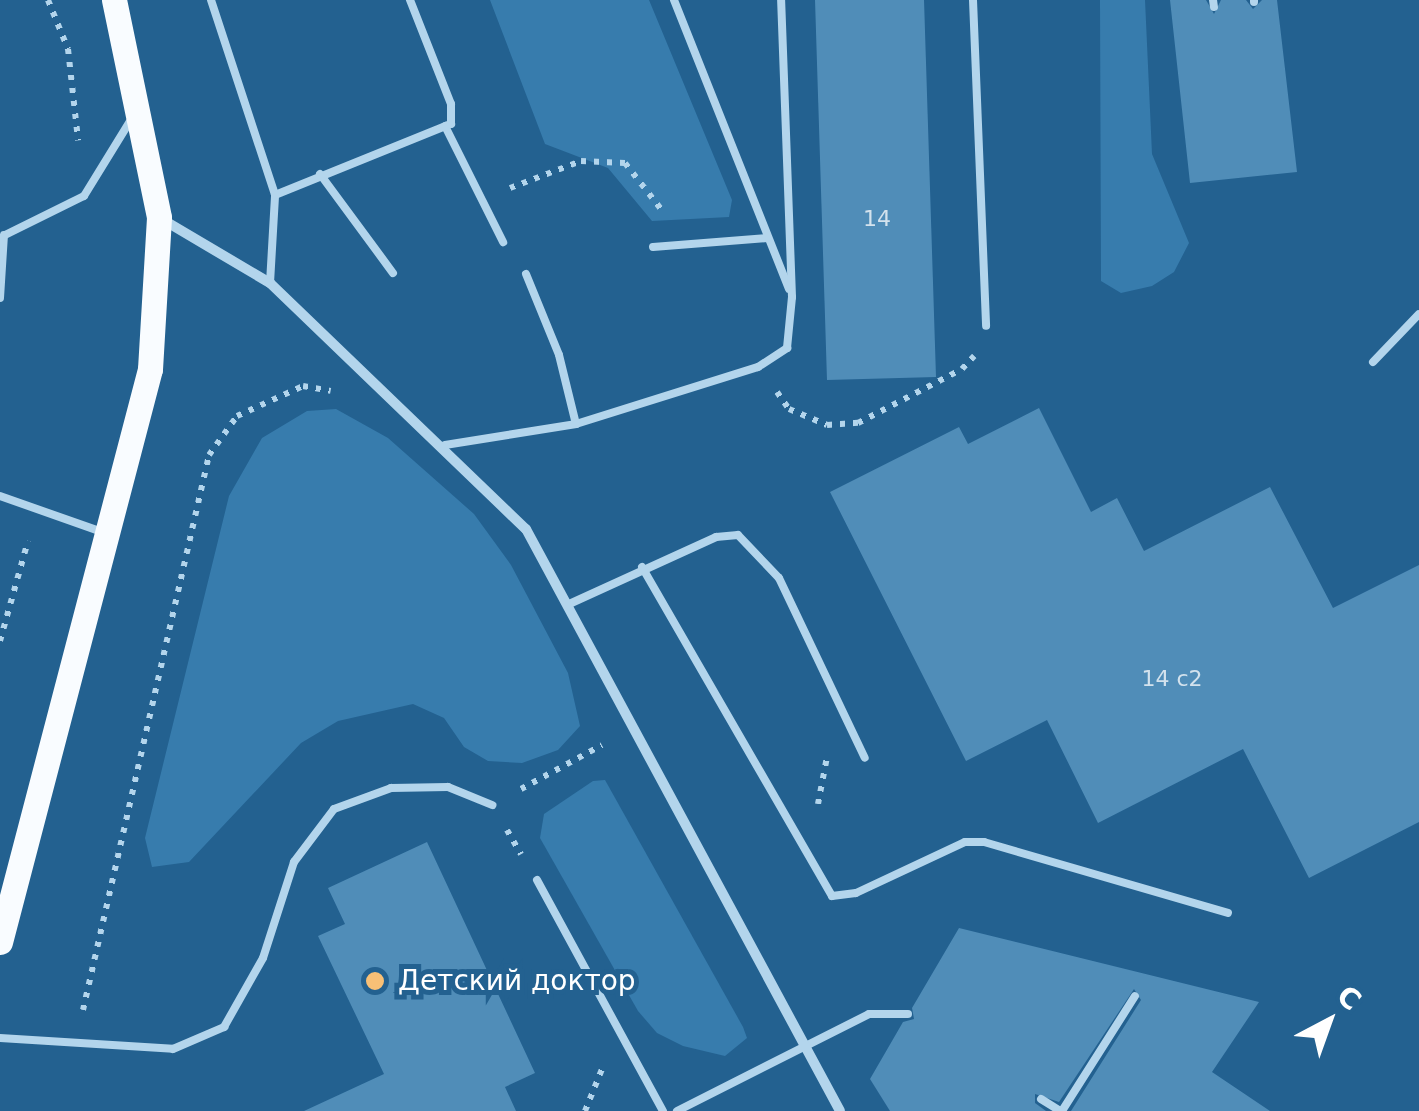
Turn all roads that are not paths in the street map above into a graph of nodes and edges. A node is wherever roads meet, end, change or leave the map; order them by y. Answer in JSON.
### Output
{"nodes":[{"id":1,"x":114,"y":0,"type":"edge"},
{"id":2,"x":210,"y":0,"type":"edge"},
{"id":3,"x":410,"y":0,"type":"edge"},
{"id":4,"x":674,"y":0,"type":"edge"},
{"id":5,"x":781,"y":0,"type":"edge"},
{"id":6,"x":973,"y":0,"type":"edge"},
{"id":7,"x":138,"y":107,"type":"junction"},
{"id":8,"x":445,"y":126,"type":"junction"},
{"id":9,"x":320,"y":174,"type":"junction"},
{"id":10,"x":276,"y":195,"type":"junction"},
{"id":11,"x":159,"y":217,"type":"junction"},
{"id":12,"x":2,"y":236,"type":"edge"},
{"id":13,"x":768,"y":238,"type":"junction"},
{"id":14,"x":503,"y":242,"type":"dead end"},
{"id":15,"x":653,"y":247,"type":"dead end"},
{"id":16,"x":393,"y":273,"type":"dead end"},
{"id":17,"x":526,"y":274,"type":"dead end"},
{"id":18,"x":270,"y":283,"type":"junction"},
{"id":19,"x":0,"y":298,"type":"edge"},
{"id":20,"x":792,"y":298,"type":"junction"},
{"id":21,"x":1419,"y":314,"type":"edge"},
{"id":22,"x":986,"y":326,"type":"road end"},
{"id":23,"x":1374,"y":362,"type":"dead end"},
{"id":24,"x":576,"y":424,"type":"junction"},
{"id":25,"x":444,"y":445,"type":"junction"},
{"id":26,"x":0,"y":496,"type":"edge"},
{"id":27,"x":111,"y":535,"type":"junction"},
{"id":28,"x":642,"y":568,"type":"junction"},
{"id":29,"x":567,"y":605,"type":"junction"},
{"id":30,"x":865,"y":758,"type":"dead end"},
{"id":31,"x":492,"y":805,"type":"road end"},
{"id":32,"x":537,"y":880,"type":"road end"},
{"id":33,"x":1228,"y":913,"type":"dead end"},
{"id":34,"x":0,"y":942,"type":"edge"},
{"id":35,"x":1135,"y":996,"type":"dead end"},
{"id":36,"x":908,"y":1014,"type":"dead end"},
{"id":37,"x":0,"y":1038,"type":"edge"},
{"id":38,"x":801,"y":1046,"type":"junction"},
{"id":39,"x":1040,"y":1099,"type":"dead end"},
{"id":40,"x":663,"y":1111,"type":"edge"},
{"id":41,"x":677,"y":1111,"type":"edge"},
{"id":42,"x":840,"y":1111,"type":"edge"},
{"id":43,"x":1061,"y":1111,"type":"edge"}],
"edges":[{"from":1,"to":7,"type":"main road"},
{"from":2,"to":10,"type":"lane"},
{"from":3,"to":8,"type":"lane"},
{"from":4,"to":13,"type":"lane"},
{"from":5,"to":20,"type":"lane"},
{"from":6,"to":22,"type":"lane"},
{"from":7,"to":11,"type":"main road"},
{"from":7,"to":12,"type":"lane"},
{"from":8,"to":9,"type":"lane"},
{"from":8,"to":14,"type":"lane"},
{"from":9,"to":10,"type":"lane"},
{"from":9,"to":16,"type":"lane"},
{"from":10,"to":18,"type":"lane"},
{"from":11,"to":18,"type":"street"},
{"from":11,"to":27,"type":"main road"},
{"from":12,"to":19,"type":"lane"},
{"from":13,"to":15,"type":"lane"},
{"from":13,"to":20,"type":"lane"},
{"from":17,"to":24,"type":"lane"},
{"from":18,"to":25,"type":"street"},
{"from":20,"to":24,"type":"lane"},
{"from":21,"to":23,"type":"lane"},
{"from":24,"to":25,"type":"lane"},
{"from":25,"to":29,"type":"street"},
{"from":26,"to":27,"type":"lane"},
{"from":27,"to":34,"type":"main road"},
{"from":28,"to":29,"type":"lane"},
{"from":28,"to":30,"type":"lane"},
{"from":28,"to":33,"type":"lane"},
{"from":29,"to":38,"type":"street"},
{"from":31,"to":37,"type":"lane"},
{"from":32,"to":40,"type":"lane"},
{"from":35,"to":43,"type":"lane"},
{"from":36,"to":38,"type":"lane"},
{"from":38,"to":41,"type":"lane"},
{"from":38,"to":42,"type":"street"},
{"from":39,"to":43,"type":"lane"}]}
